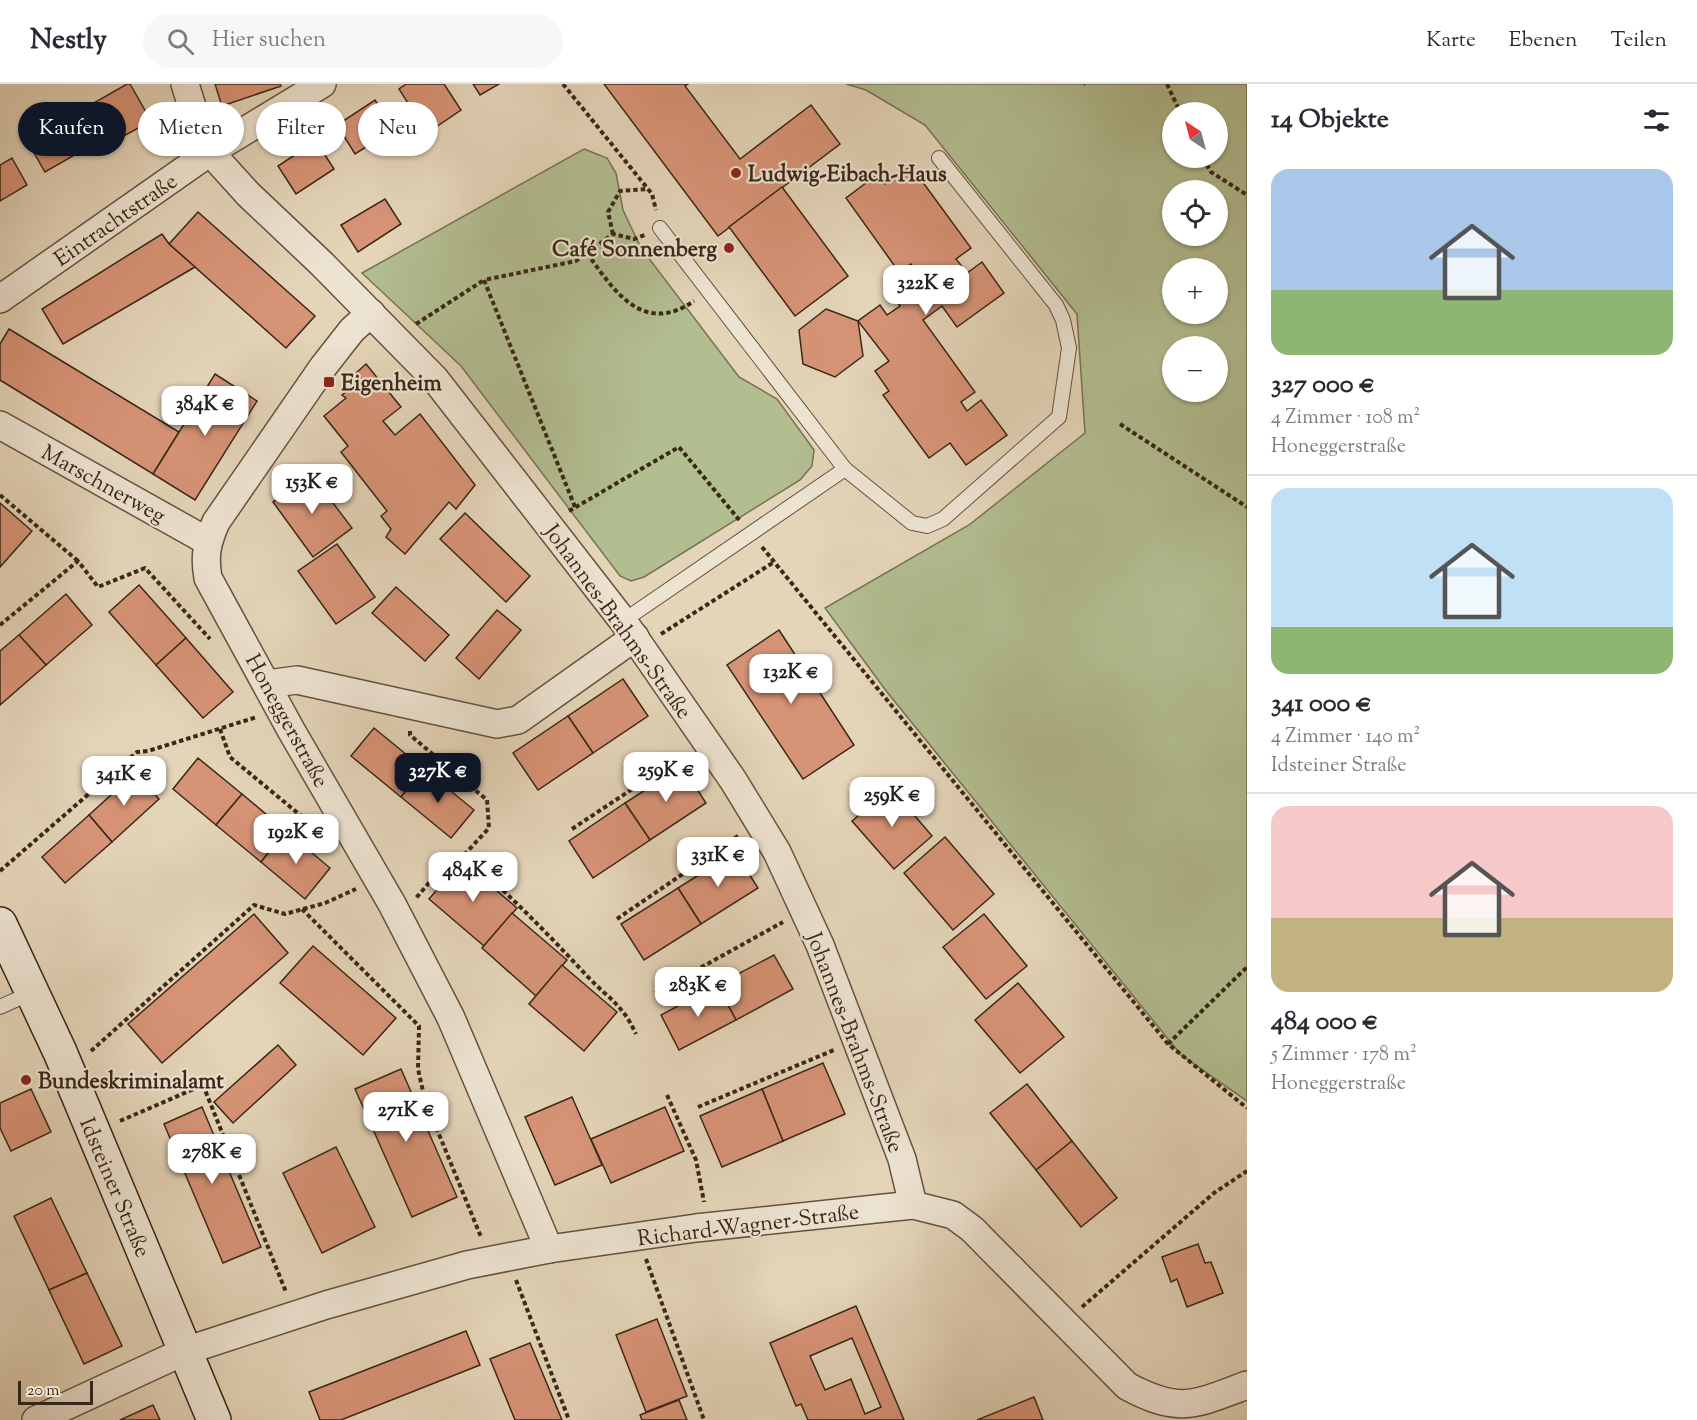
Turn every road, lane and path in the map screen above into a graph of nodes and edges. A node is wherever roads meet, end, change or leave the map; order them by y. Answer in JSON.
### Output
{"nodes":[{"id":1,"x":185,"y":84,"type":"edge"},
{"id":2,"x":322,"y":84,"type":"edge"},
{"id":3,"x":563,"y":84,"type":"edge"},
{"id":4,"x":1167,"y":84,"type":"edge"},
{"id":5,"x":191,"y":102,"type":"edge"},
{"id":6,"x":1175,"y":102,"type":"edge"},
{"id":7,"x":244,"y":131,"type":"edge"},
{"id":8,"x":204,"y":156,"type":"edge"},
{"id":9,"x":214,"y":156,"type":"edge"},
{"id":10,"x":939,"y":158,"type":"dead end"},
{"id":11,"x":1209,"y":168,"type":"edge"},
{"id":12,"x":648,"y":189,"type":"junction"},
{"id":13,"x":1247,"y":195,"type":"edge"},
{"id":14,"x":660,"y":228,"type":"junction"},
{"id":15,"x":613,"y":234,"type":"junction"},
{"id":16,"x":586,"y":253,"type":"junction"},
{"id":17,"x":484,"y":280,"type":"junction"},
{"id":18,"x":710,"y":291,"type":"junction"},
{"id":19,"x":0,"y":299,"type":"edge"},
{"id":20,"x":372,"y":313,"type":"junction"},
{"id":21,"x":395,"y":338,"type":"junction"},
{"id":22,"x":1120,"y":424,"type":"dead end"},
{"id":23,"x":0,"y":425,"type":"edge"},
{"id":24,"x":845,"y":470,"type":"junction"},
{"id":25,"x":0,"y":495,"type":"edge"},
{"id":26,"x":1247,"y":507,"type":"edge"},
{"id":27,"x":752,"y":534,"type":"junction"},
{"id":28,"x":207,"y":542,"type":"junction"},
{"id":29,"x":78,"y":561,"type":"junction"},
{"id":30,"x":0,"y":625,"type":"edge"},
{"id":31,"x":633,"y":635,"type":"junction"},
{"id":32,"x":213,"y":643,"type":"dead end"},
{"id":33,"x":267,"y":684,"type":"junction"},
{"id":34,"x":414,"y":706,"type":"junction"},
{"id":35,"x":280,"y":709,"type":"junction"},
{"id":36,"x":219,"y":729,"type":"junction"},
{"id":37,"x":705,"y":740,"type":"junction"},
{"id":38,"x":759,"y":822,"type":"junction"},
{"id":39,"x":572,"y":829,"type":"dead end"},
{"id":40,"x":326,"y":836,"type":"dead end"},
{"id":41,"x":464,"y":855,"type":"junction"},
{"id":42,"x":0,"y":871,"type":"edge"},
{"id":43,"x":378,"y":880,"type":"junction"},
{"id":44,"x":301,"y":909,"type":"junction"},
{"id":45,"x":804,"y":910,"type":"junction"},
{"id":46,"x":399,"y":917,"type":"junction"},
{"id":47,"x":617,"y":919,"type":"dead end"},
{"id":48,"x":0,"y":924,"type":"edge"},
{"id":49,"x":1247,"y":967,"type":"edge"},
{"id":50,"x":33,"y":992,"type":"junction"},
{"id":51,"x":655,"y":993,"type":"dead end"},
{"id":52,"x":0,"y":1007,"type":"edge"},
{"id":53,"x":636,"y":1034,"type":"dead end"},
{"id":54,"x":857,"y":1040,"type":"junction"},
{"id":55,"x":1168,"y":1044,"type":"junction"},
{"id":56,"x":68,"y":1071,"type":"junction"},
{"id":57,"x":667,"y":1095,"type":"dead end"},
{"id":58,"x":698,"y":1107,"type":"dead end"},
{"id":59,"x":1247,"y":1108,"type":"edge"},
{"id":60,"x":93,"y":1132,"type":"junction"},
{"id":61,"x":1247,"y":1171,"type":"edge"},
{"id":62,"x":913,"y":1205,"type":"junction"},
{"id":63,"x":708,"y":1226,"type":"junction"},
{"id":64,"x":638,"y":1236,"type":"junction"},
{"id":65,"x":549,"y":1249,"type":"junction"},
{"id":66,"x":499,"y":1258,"type":"junction"},
{"id":67,"x":295,"y":1315,"type":"junction"},
{"id":68,"x":1063,"y":1323,"type":"junction"},
{"id":69,"x":185,"y":1351,"type":"junction"},
{"id":70,"x":1247,"y":1385,"type":"edge"},
{"id":71,"x":36,"y":1420,"type":"edge"},
{"id":72,"x":214,"y":1420,"type":"edge"},
{"id":73,"x":569,"y":1420,"type":"edge"},
{"id":74,"x":704,"y":1420,"type":"edge"}],
"edges":[{"from":1,"to":5,"type":"street","name":"Johannes-Brahms-Straße"},
{"from":2,"to":7,"type":"street","name":"Eintrachtstraße"},
{"from":3,"to":12,"type":"path"},
{"from":4,"to":6,"type":"path"},
{"from":8,"to":19,"type":"street","name":"Eintrachtstraße"},
{"from":9,"to":20,"type":"street","name":"Johannes-Brahms-Straße"},
{"from":10,"to":24,"type":"lane"},
{"from":11,"to":13,"type":"path"},
{"from":12,"to":14,"type":"path"},
{"from":12,"to":15,"type":"path"},
{"from":14,"to":15,"type":"path"},
{"from":14,"to":18,"type":"lane"},
{"from":15,"to":16,"type":"path"},
{"from":16,"to":17,"type":"path"},
{"from":16,"to":18,"type":"path"},
{"from":17,"to":21,"type":"path"},
{"from":17,"to":27,"type":"path"},
{"from":18,"to":24,"type":"lane"},
{"from":20,"to":21,"type":"street","name":"Johannes-Brahms-Straße"},
{"from":20,"to":28,"type":"street","name":"Honeggerstraße"},
{"from":21,"to":31,"type":"street","name":"Johannes-Brahms-Straße"},
{"from":22,"to":26,"type":"path"},
{"from":23,"to":28,"type":"street","name":"Marschnerweg"},
{"from":24,"to":27,"type":"lane"},
{"from":25,"to":29,"type":"path"},
{"from":27,"to":31,"type":"lane"},
{"from":28,"to":33,"type":"street","name":"Honeggerstraße"},
{"from":29,"to":30,"type":"path"},
{"from":29,"to":32,"type":"path"},
{"from":31,"to":34,"type":"street"},
{"from":31,"to":37,"type":"street","name":"Johannes-Brahms-Straße"},
{"from":31,"to":55,"type":"path"},
{"from":33,"to":34,"type":"street"},
{"from":33,"to":35,"type":"street","name":"Honeggerstraße"},
{"from":34,"to":41,"type":"path"},
{"from":35,"to":36,"type":"path"},
{"from":35,"to":43,"type":"street","name":"Honeggerstraße"},
{"from":36,"to":40,"type":"path"},
{"from":36,"to":42,"type":"path"},
{"from":37,"to":38,"type":"street","name":"Johannes-Brahms-Straße"},
{"from":37,"to":39,"type":"path"},
{"from":38,"to":45,"type":"street","name":"Johannes-Brahms-Straße"},
{"from":38,"to":47,"type":"path"},
{"from":41,"to":46,"type":"path"},
{"from":41,"to":53,"type":"path"},
{"from":43,"to":44,"type":"path"},
{"from":43,"to":46,"type":"street","name":"Honeggerstraße"},
{"from":44,"to":56,"type":"path"},
{"from":44,"to":66,"type":"path"},
{"from":45,"to":51,"type":"path"},
{"from":45,"to":54,"type":"street","name":"Johannes-Brahms-Straße"},
{"from":46,"to":65,"type":"street","name":"Honeggerstraße"},
{"from":48,"to":50,"type":"street","name":"Idsteiner Straße"},
{"from":49,"to":55,"type":"path"},
{"from":50,"to":52,"type":"lane"},
{"from":50,"to":56,"type":"street","name":"Idsteiner Straße"},
{"from":54,"to":58,"type":"path"},
{"from":54,"to":62,"type":"street","name":"Johannes-Brahms-Straße"},
{"from":55,"to":59,"type":"path"},
{"from":56,"to":60,"type":"street","name":"Idsteiner Straße"},
{"from":57,"to":63,"type":"path"},
{"from":60,"to":67,"type":"path"},
{"from":60,"to":69,"type":"street","name":"Idsteiner Straße"},
{"from":61,"to":68,"type":"path"},
{"from":62,"to":63,"type":"street","name":"Richard-Wagner-Straße"},
{"from":62,"to":68,"type":"street","name":"Richard-Wagner-Straße"},
{"from":63,"to":64,"type":"street","name":"Richard-Wagner-Straße"},
{"from":64,"to":65,"type":"street","name":"Richard-Wagner-Straße"},
{"from":64,"to":74,"type":"path"},
{"from":65,"to":66,"type":"street","name":"Richard-Wagner-Straße"},
{"from":66,"to":67,"type":"street","name":"Richard-Wagner-Straße"},
{"from":66,"to":73,"type":"path"},
{"from":67,"to":69,"type":"street","name":"Richard-Wagner-Straße"},
{"from":68,"to":70,"type":"street","name":"Richard-Wagner-Straße"},
{"from":69,"to":71,"type":"street","name":"Richard-Wagner-Straße"},
{"from":69,"to":72,"type":"street","name":"Idsteiner Straße"}]}
